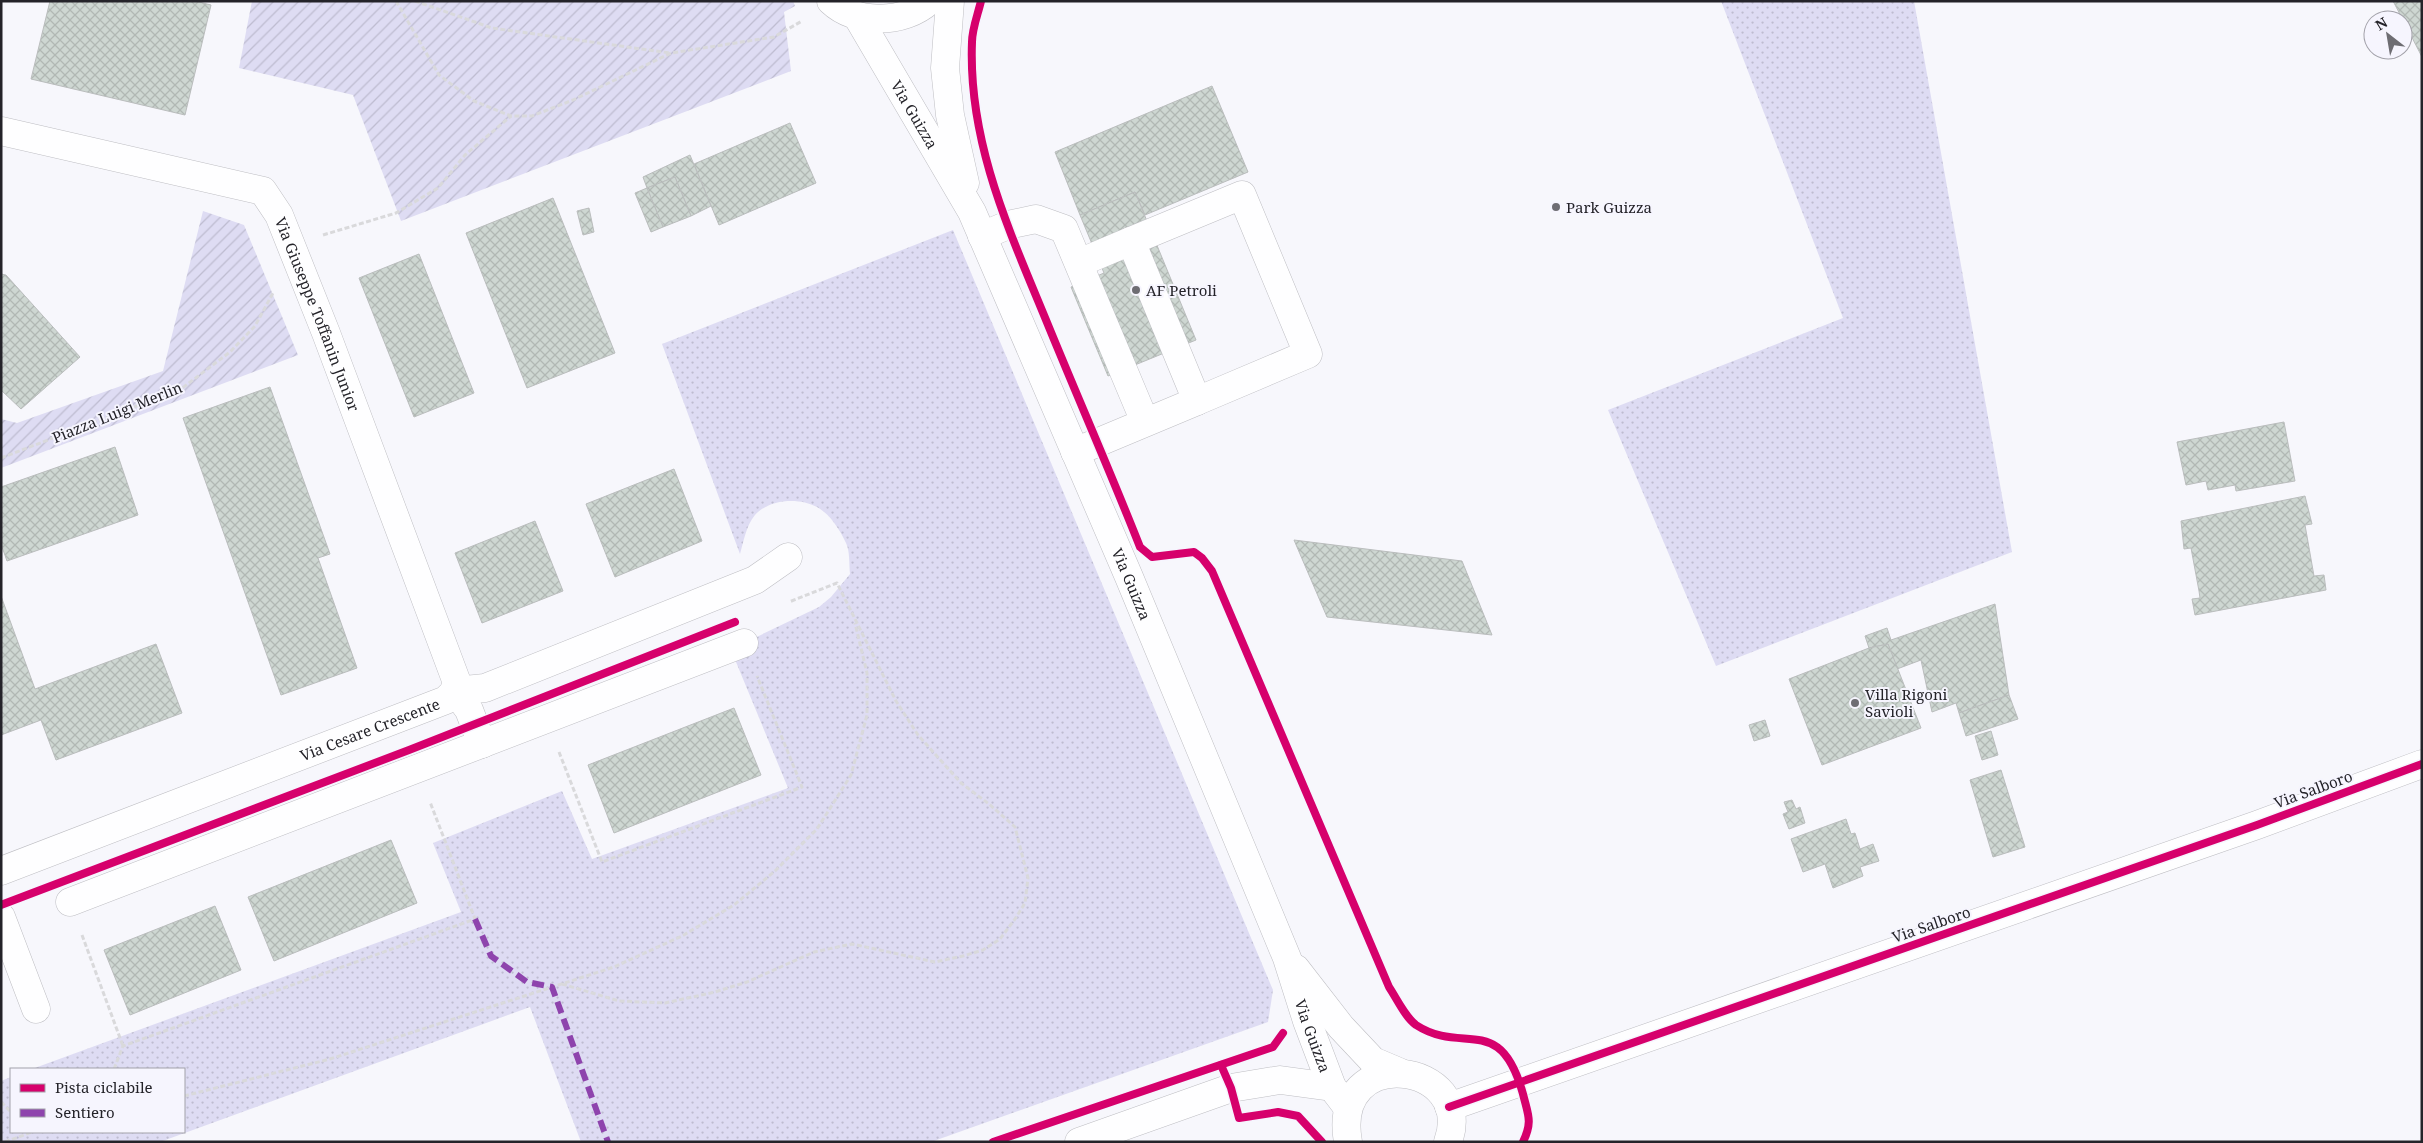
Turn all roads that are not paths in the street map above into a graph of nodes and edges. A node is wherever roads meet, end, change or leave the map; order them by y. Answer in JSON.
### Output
{"nodes":[{"id":1,"x":831,"y":1,"type":"edge"},
{"id":2,"x":929,"y":1,"type":"edge"},
{"id":3,"x":950,"y":1,"type":"edge"},
{"id":4,"x":858,"y":16,"type":"junction"},
{"id":5,"x":1,"y":130,"type":"edge"},
{"id":6,"x":972,"y":212,"type":"junction"},
{"id":7,"x":982,"y":236,"type":"junction"},
{"id":8,"x":1131,"y":241,"type":"junction"},
{"id":9,"x":1079,"y":263,"type":"junction"},
{"id":10,"x":1197,"y":401,"type":"junction"},
{"id":11,"x":1145,"y":422,"type":"junction"},
{"id":12,"x":1075,"y":452,"type":"junction"},
{"id":13,"x":788,"y":557,"type":"dead end"},
{"id":14,"x":744,"y":643,"type":"road end"},
{"id":15,"x":455,"y":691,"type":"junction"},
{"id":16,"x":482,"y":744,"type":"junction"},
{"id":17,"x":2422,"y":764,"type":"edge"},
{"id":18,"x":1,"y":871,"type":"edge"},
{"id":19,"x":70,"y":902,"type":"road end"},
{"id":20,"x":1,"y":917,"type":"edge"},
{"id":21,"x":1287,"y":958,"type":"junction"},
{"id":22,"x":36,"y":1009,"type":"dead end"},
{"id":23,"x":1399,"y":1072,"type":"junction"},
{"id":24,"x":1340,"y":1098,"type":"junction"},
{"id":25,"x":1449,"y":1107,"type":"junction"},
{"id":26,"x":1079,"y":1142,"type":"edge"},
{"id":27,"x":1348,"y":1142,"type":"edge"},
{"id":28,"x":1448,"y":1142,"type":"edge"}],
"edges":[{"from":1,"to":4,"type":"street"},
{"from":2,"to":4,"type":"street"},
{"from":3,"to":6,"type":"street","name":"Via Guizza"},
{"from":4,"to":6,"type":"street","name":"Via Guizza"},
{"from":5,"to":15,"type":"street","name":"Via Giuseppe Toffanin Junior"},
{"from":6,"to":7,"type":"street","name":"Via Guizza"},
{"from":7,"to":9,"type":"street"},
{"from":7,"to":12,"type":"street","name":"Via Guizza"},
{"from":8,"to":9,"type":"street"},
{"from":8,"to":10,"type":"street"},
{"from":8,"to":10,"type":"street"},
{"from":9,"to":11,"type":"street"},
{"from":10,"to":11,"type":"street"},
{"from":11,"to":12,"type":"street"},
{"from":12,"to":21,"type":"street","name":"Via Guizza"},
{"from":13,"to":15,"type":"street","name":"Via Cesare Crescente"},
{"from":14,"to":16,"type":"street"},
{"from":15,"to":16,"type":"street"},
{"from":15,"to":18,"type":"street","name":"Via Cesare Crescente"},
{"from":16,"to":19,"type":"street"},
{"from":17,"to":25,"type":"street","name":"Via Salboro"},
{"from":20,"to":22,"type":"street"},
{"from":21,"to":23,"type":"street","name":"Via Guizza"},
{"from":21,"to":24,"type":"street","name":"Via Guizza"},
{"from":23,"to":24,"type":"street"},
{"from":23,"to":25,"type":"street","name":"Via Guizza"},
{"from":24,"to":26,"type":"street"},
{"from":24,"to":27,"type":"street","name":"Via Guizza"},
{"from":25,"to":28,"type":"street"}]}
